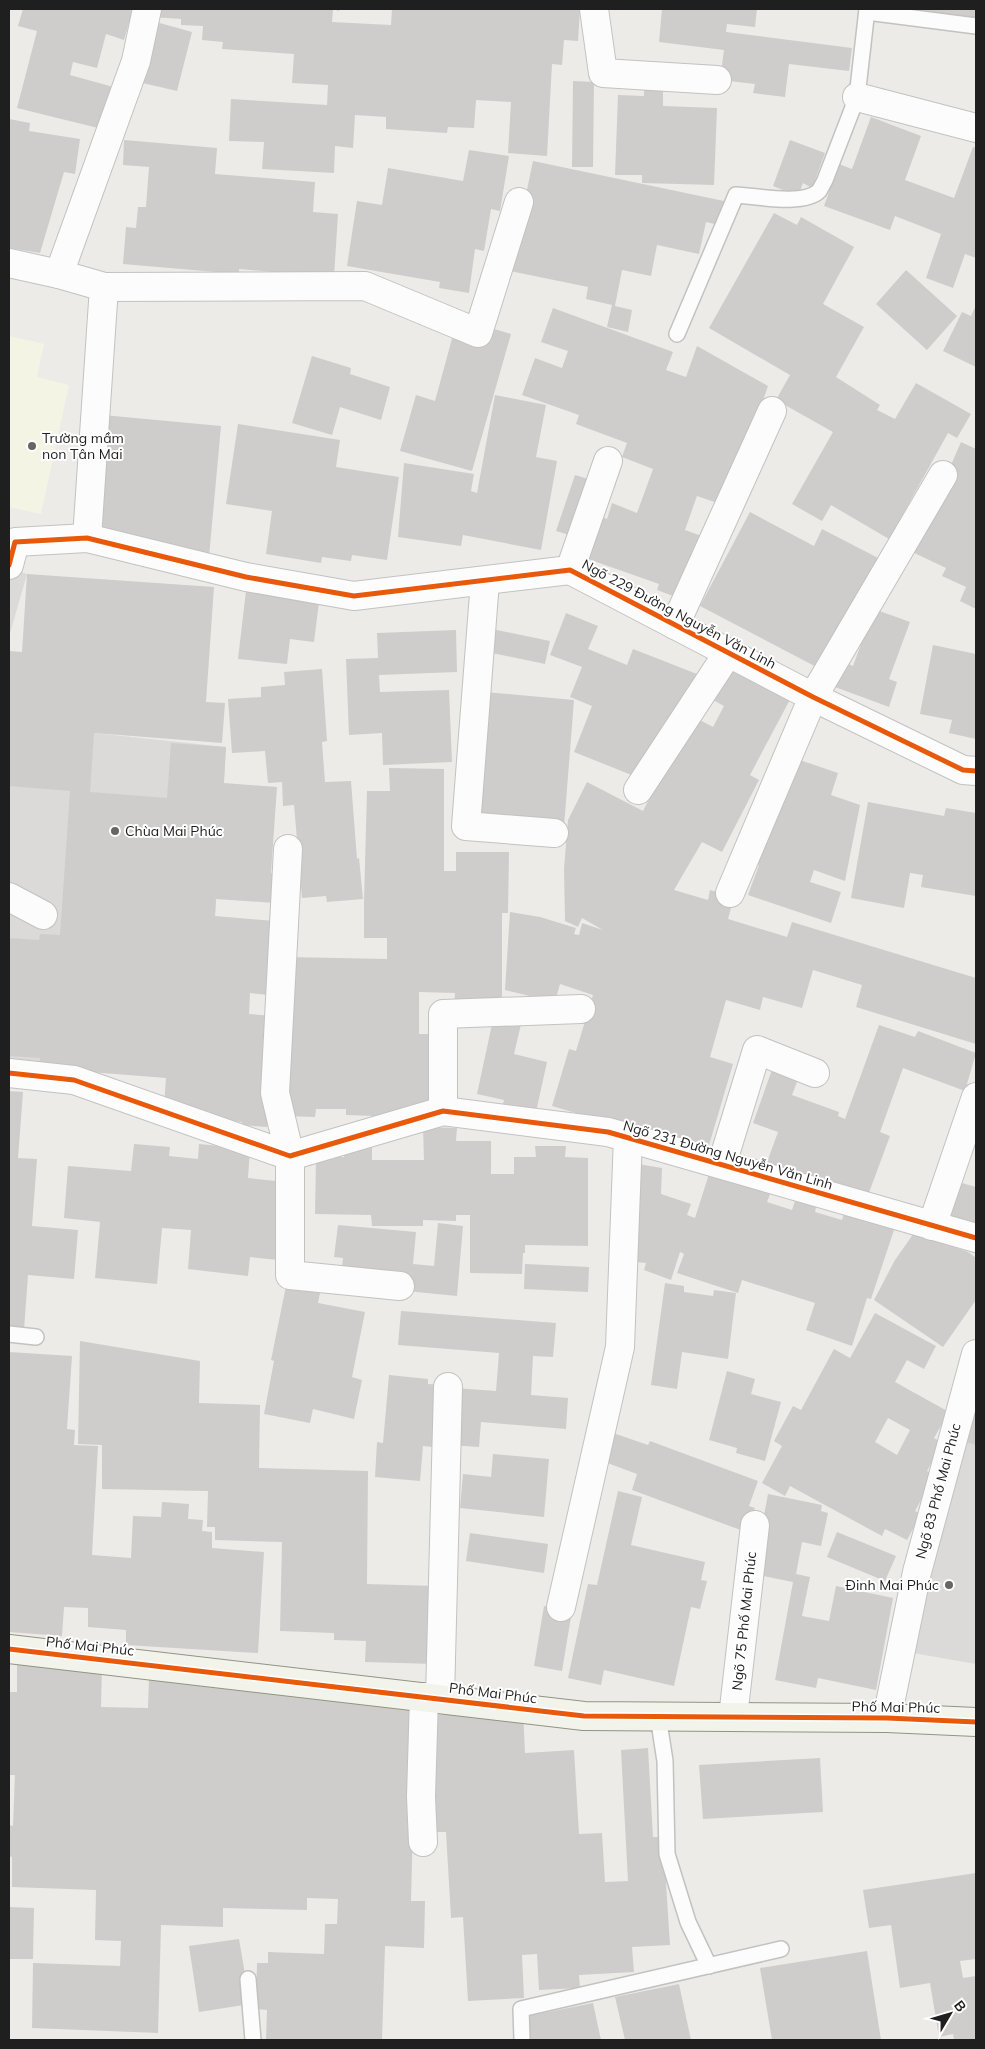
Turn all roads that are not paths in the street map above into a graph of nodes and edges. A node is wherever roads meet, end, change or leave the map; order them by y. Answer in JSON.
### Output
{"nodes":[{"id":1,"x":147,"y":9,"type":"edge"},
{"id":2,"x":594,"y":9,"type":"edge"},
{"id":3,"x":867,"y":10,"type":"edge"},
{"id":4,"x":976,"y":26,"type":"edge"},
{"id":5,"x":717,"y":80,"type":"dead end"},
{"id":6,"x":857,"y":97,"type":"junction"},
{"id":7,"x":976,"y":128,"type":"edge"},
{"id":8,"x":519,"y":202,"type":"dead end"},
{"id":9,"x":9,"y":263,"type":"edge"},
{"id":10,"x":59,"y":274,"type":"junction"},
{"id":11,"x":104,"y":287,"type":"junction"},
{"id":12,"x":677,"y":334,"type":"dead end"},
{"id":13,"x":772,"y":410,"type":"dead end"},
{"id":14,"x":608,"y":460,"type":"dead end"},
{"id":15,"x":943,"y":475,"type":"dead end"},
{"id":16,"x":87,"y":538,"type":"junction"},
{"id":17,"x":11,"y":549,"type":"edge"},
{"id":18,"x":570,"y":570,"type":"junction"},
{"id":19,"x":485,"y":581,"type":"junction"},
{"id":20,"x":675,"y":625,"type":"junction"},
{"id":21,"x":728,"y":653,"type":"junction"},
{"id":22,"x":813,"y":697,"type":"junction"},
{"id":23,"x":976,"y":770,"type":"edge"},
{"id":24,"x":638,"y":790,"type":"dead end"},
{"id":25,"x":554,"y":833,"type":"dead end"},
{"id":26,"x":288,"y":849,"type":"dead end"},
{"id":27,"x":730,"y":894,"type":"dead end"},
{"id":28,"x":9,"y":897,"type":"edge"},
{"id":29,"x":43,"y":915,"type":"dead end"},
{"id":30,"x":581,"y":1009,"type":"dead end"},
{"id":31,"x":9,"y":1073,"type":"edge"},
{"id":32,"x":815,"y":1073,"type":"dead end"},
{"id":33,"x":976,"y":1097,"type":"edge"},
{"id":34,"x":443,"y":1111,"type":"junction"},
{"id":35,"x":628,"y":1138,"type":"junction"},
{"id":36,"x":290,"y":1156,"type":"junction"},
{"id":37,"x":722,"y":1164,"type":"junction"},
{"id":38,"x":932,"y":1226,"type":"junction"},
{"id":39,"x":976,"y":1238,"type":"edge"},
{"id":40,"x":400,"y":1286,"type":"dead end"},
{"id":41,"x":9,"y":1334,"type":"edge"},
{"id":42,"x":36,"y":1337,"type":"dead end"},
{"id":43,"x":976,"y":1354,"type":"edge"},
{"id":44,"x":448,"y":1387,"type":"dead end"},
{"id":45,"x":755,"y":1525,"type":"dead end"},
{"id":46,"x":561,"y":1607,"type":"dead end"},
{"id":47,"x":9,"y":1649,"type":"edge"},
{"id":48,"x":432,"y":1697,"type":"junction"},
{"id":49,"x":658,"y":1716,"type":"junction"},
{"id":50,"x":733,"y":1717,"type":"junction"},
{"id":51,"x":887,"y":1718,"type":"junction"},
{"id":52,"x":976,"y":1722,"type":"edge"},
{"id":53,"x":423,"y":1842,"type":"dead end"},
{"id":54,"x":781,"y":1949,"type":"dead end"},
{"id":55,"x":709,"y":1966,"type":"junction"},
{"id":56,"x":248,"y":1979,"type":"dead end"},
{"id":57,"x":254,"y":2040,"type":"edge"},
{"id":58,"x":522,"y":2040,"type":"edge"}],
"edges":[{"from":1,"to":10,"type":"street"},
{"from":2,"to":5,"type":"street"},
{"from":3,"to":4,"type":"lane"},
{"from":3,"to":6,"type":"lane"},
{"from":6,"to":7,"type":"street"},
{"from":6,"to":12,"type":"lane"},
{"from":8,"to":11,"type":"street"},
{"from":9,"to":10,"type":"street"},
{"from":10,"to":11,"type":"street"},
{"from":11,"to":16,"type":"street"},
{"from":13,"to":20,"type":"street"},
{"from":14,"to":18,"type":"street"},
{"from":15,"to":22,"type":"street"},
{"from":16,"to":17,"type":"street","name":"Ngõ 229 Đường Nguyễn Văn Linh"},
{"from":16,"to":19,"type":"street","name":"Ngõ 229 Đường Nguyễn Văn Linh"},
{"from":18,"to":19,"type":"street","name":"Ngõ 229 Đường Nguyễn Văn Linh"},
{"from":18,"to":20,"type":"street","name":"Ngõ 229 Đường Nguyễn Văn Linh"},
{"from":19,"to":25,"type":"street"},
{"from":20,"to":21,"type":"street","name":"Ngõ 229 Đường Nguyễn Văn Linh"},
{"from":21,"to":22,"type":"street","name":"Ngõ 229 Đường Nguyễn Văn Linh"},
{"from":21,"to":24,"type":"street"},
{"from":22,"to":23,"type":"street","name":"Ngõ 229 Đường Nguyễn Văn Linh"},
{"from":22,"to":27,"type":"street"},
{"from":26,"to":36,"type":"street"},
{"from":28,"to":29,"type":"street"},
{"from":30,"to":34,"type":"street"},
{"from":31,"to":36,"type":"street"},
{"from":32,"to":37,"type":"street"},
{"from":33,"to":38,"type":"street"},
{"from":34,"to":35,"type":"street","name":"Ngõ 231 Đường Nguyễn Văn Linh"},
{"from":34,"to":36,"type":"street","name":"Ngõ 231 Đường Nguyễn Văn Linh"},
{"from":35,"to":37,"type":"street","name":"Ngõ 231 Đường Nguyễn Văn Linh"},
{"from":35,"to":46,"type":"street"},
{"from":36,"to":40,"type":"street"},
{"from":37,"to":38,"type":"street","name":"Ngõ 231 Đường Nguyễn Văn Linh"},
{"from":38,"to":39,"type":"street","name":"Ngõ 231 Đường Nguyễn Văn Linh"},
{"from":41,"to":42,"type":"lane"},
{"from":43,"to":51,"type":"street","name":"Ngõ 83 Phố Mai Phúc"},
{"from":44,"to":48,"type":"street"},
{"from":45,"to":50,"type":"street","name":"Ngõ 75 Phố Mai Phúc"},
{"from":47,"to":48,"type":"street","name":"Phố Mai Phúc"},
{"from":48,"to":49,"type":"street","name":"Phố Mai Phúc"},
{"from":48,"to":53,"type":"street"},
{"from":49,"to":50,"type":"street","name":"Phố Mai Phúc"},
{"from":49,"to":55,"type":"lane"},
{"from":50,"to":51,"type":"street","name":"Phố Mai Phúc"},
{"from":51,"to":52,"type":"street","name":"Phố Mai Phúc"},
{"from":54,"to":55,"type":"lane"},
{"from":55,"to":58,"type":"lane"},
{"from":56,"to":57,"type":"lane"}]}
